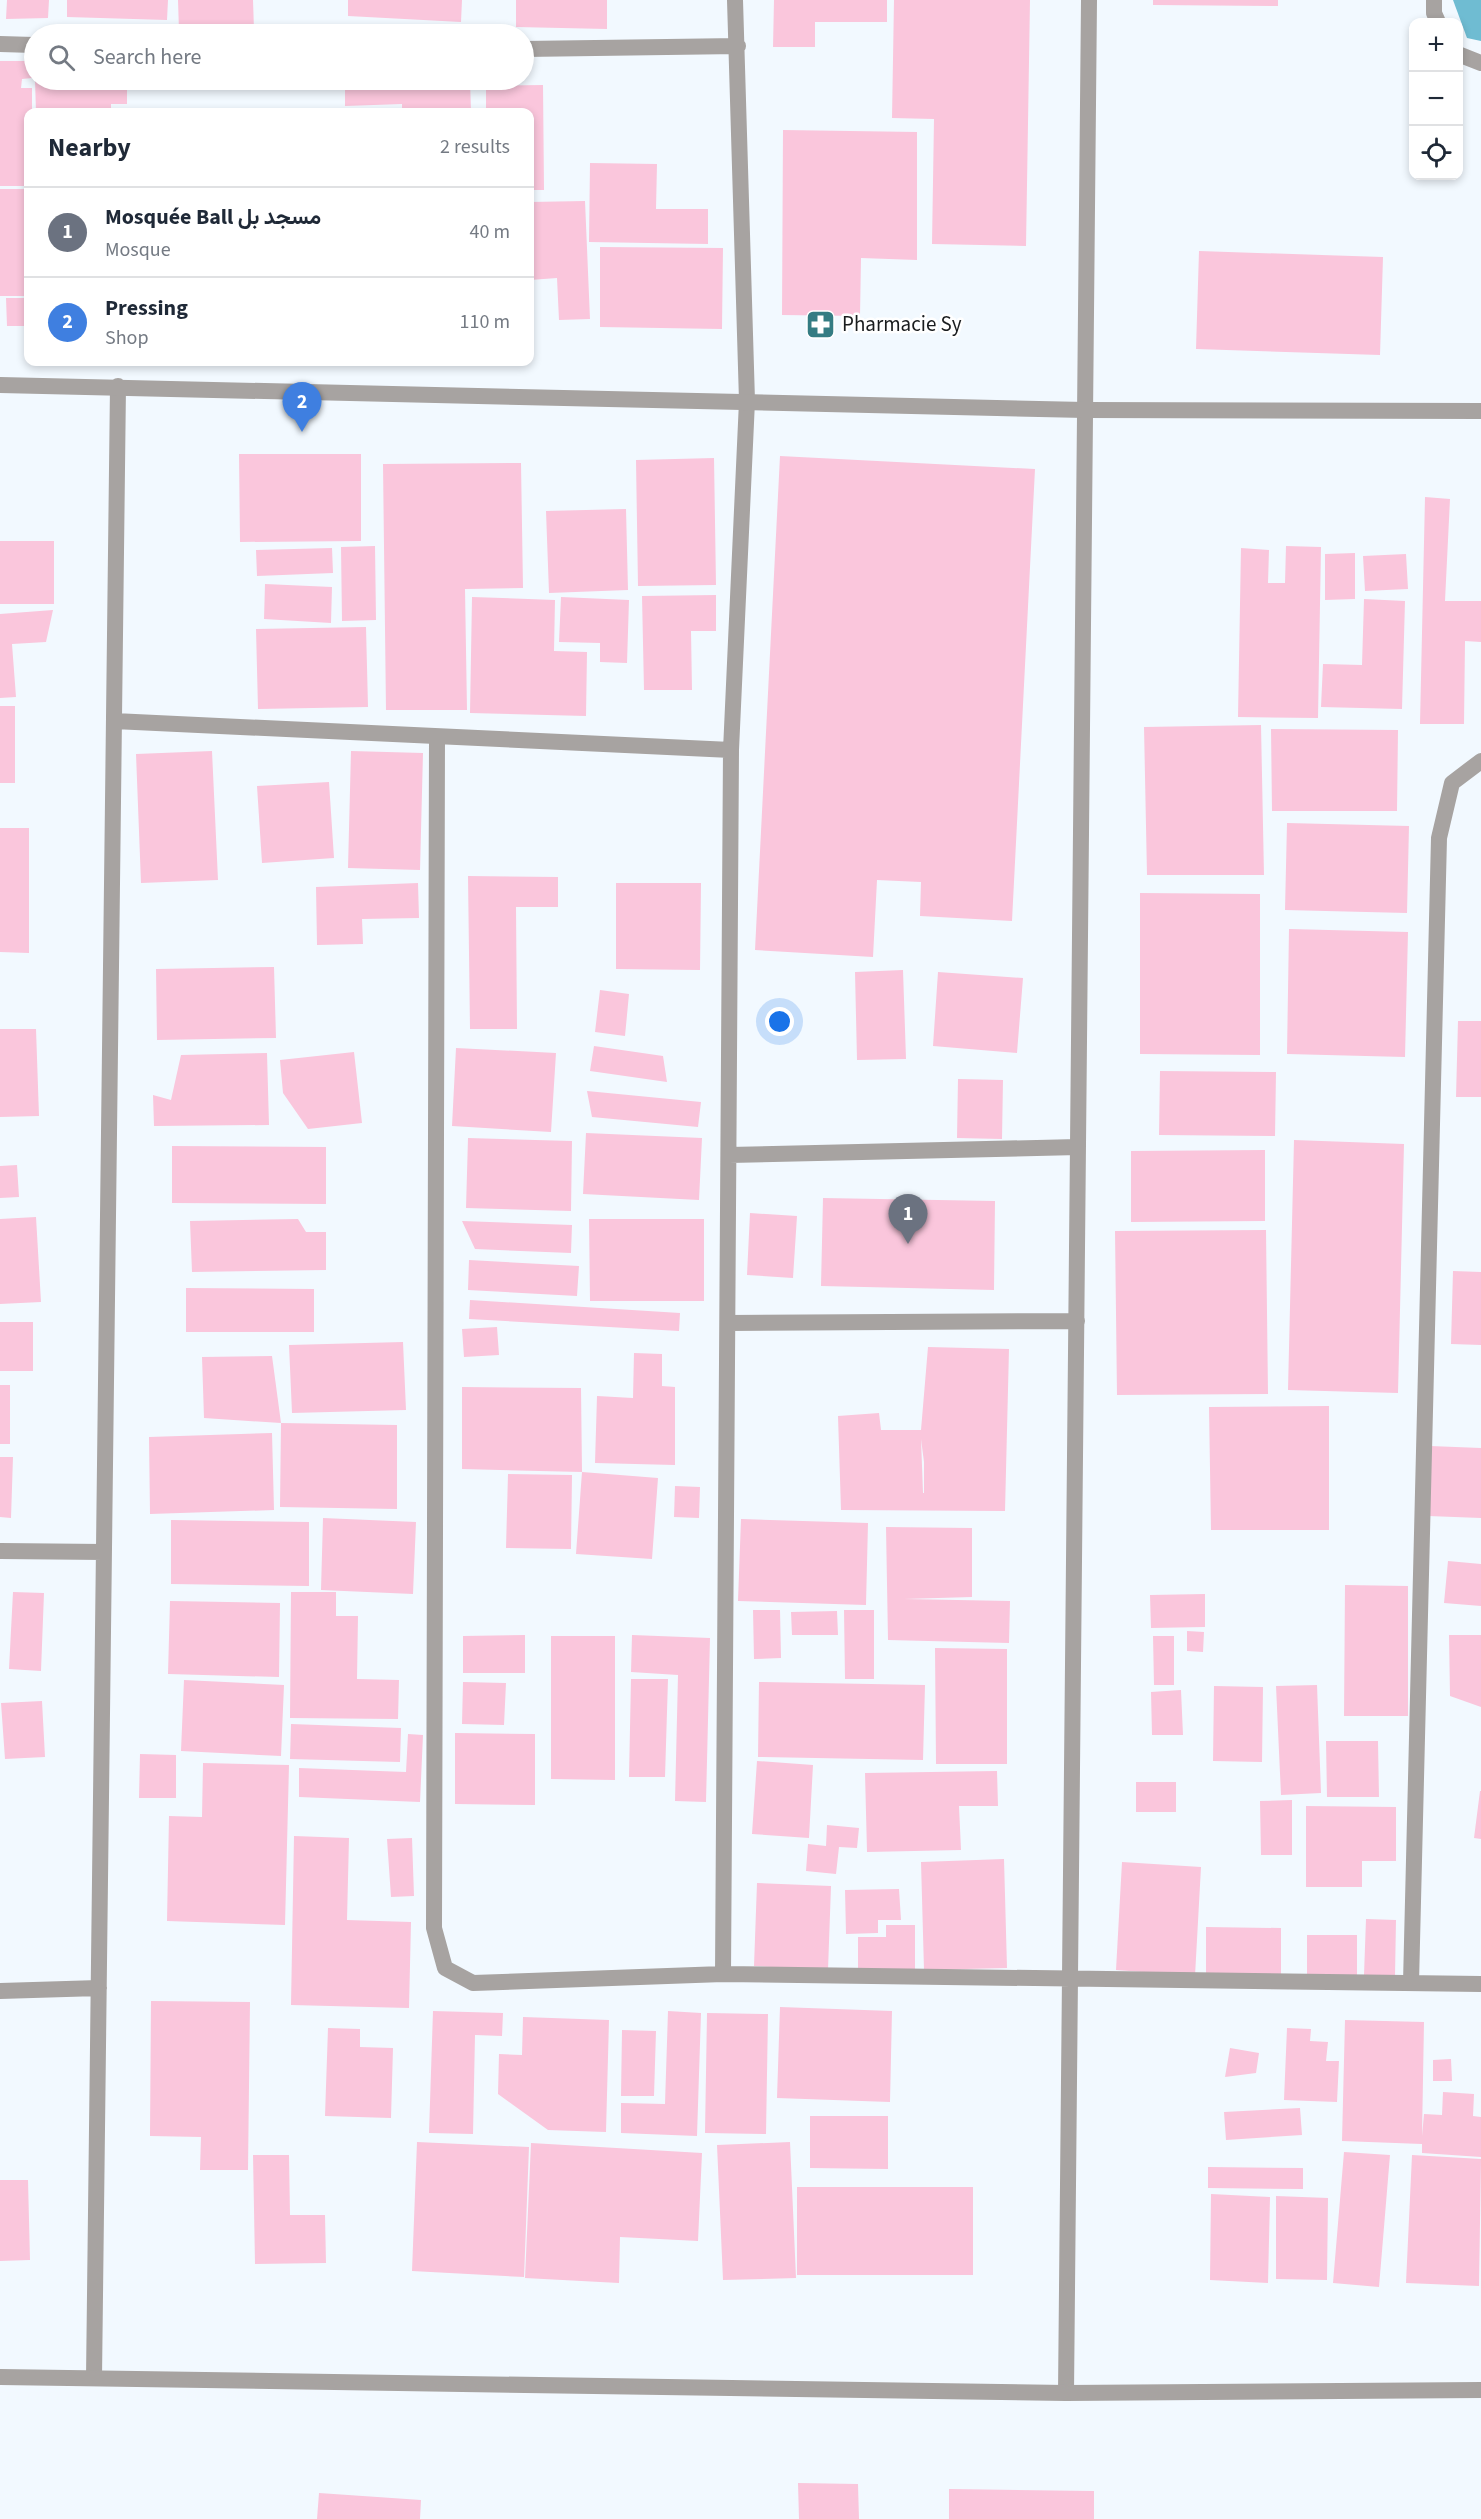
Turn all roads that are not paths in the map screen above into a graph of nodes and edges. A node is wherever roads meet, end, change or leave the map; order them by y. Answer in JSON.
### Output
{"nodes":[{"id":1,"x":735,"y":0,"type":"edge"},
{"id":2,"x":1089,"y":0,"type":"edge"},
{"id":3,"x":1434,"y":0,"type":"edge"},
{"id":4,"x":1436,"y":18,"type":"edge"},
{"id":5,"x":0,"y":44,"type":"edge"},
{"id":6,"x":24,"y":45,"type":"edge"},
{"id":7,"x":738,"y":46,"type":"junction"},
{"id":8,"x":534,"y":49,"type":"edge"},
{"id":9,"x":1463,"y":56,"type":"edge"},
{"id":10,"x":1481,"y":63,"type":"edge"},
{"id":11,"x":0,"y":385,"type":"edge"},
{"id":12,"x":118,"y":386,"type":"junction"},
{"id":13,"x":747,"y":401,"type":"junction"},
{"id":14,"x":1085,"y":410,"type":"junction"},
{"id":15,"x":1481,"y":411,"type":"edge"},
{"id":16,"x":114,"y":721,"type":"junction"},
{"id":17,"x":437,"y":736,"type":"junction"},
{"id":18,"x":731,"y":750,"type":"junction"},
{"id":19,"x":1481,"y":761,"type":"edge"},
{"id":20,"x":1078,"y":1147,"type":"junction"},
{"id":21,"x":729,"y":1155,"type":"junction"},
{"id":22,"x":1077,"y":1321,"type":"junction"},
{"id":23,"x":728,"y":1323,"type":"junction"},
{"id":24,"x":0,"y":1551,"type":"edge"},
{"id":25,"x":104,"y":1552,"type":"junction"},
{"id":26,"x":723,"y":1974,"type":"junction"},
{"id":27,"x":1070,"y":1979,"type":"junction"},
{"id":28,"x":1411,"y":1983,"type":"junction"},
{"id":29,"x":1481,"y":1984,"type":"edge"},
{"id":30,"x":99,"y":1988,"type":"junction"},
{"id":31,"x":0,"y":1991,"type":"edge"},
{"id":32,"x":0,"y":2378,"type":"edge"},
{"id":33,"x":94,"y":2378,"type":"junction"},
{"id":34,"x":1481,"y":2390,"type":"edge"},
{"id":35,"x":1066,"y":2393,"type":"junction"}],
"edges":[{"from":1,"to":7,"type":"street"},
{"from":2,"to":14,"type":"street"},
{"from":3,"to":4,"type":"street"},
{"from":5,"to":6,"type":"street"},
{"from":7,"to":8,"type":"street"},
{"from":7,"to":13,"type":"street"},
{"from":9,"to":10,"type":"street"},
{"from":11,"to":12,"type":"street"},
{"from":12,"to":13,"type":"street"},
{"from":12,"to":16,"type":"street"},
{"from":13,"to":14,"type":"street"},
{"from":13,"to":18,"type":"street"},
{"from":14,"to":15,"type":"street"},
{"from":14,"to":20,"type":"street"},
{"from":16,"to":17,"type":"street"},
{"from":16,"to":25,"type":"street"},
{"from":17,"to":18,"type":"street"},
{"from":17,"to":26,"type":"street"},
{"from":18,"to":21,"type":"street"},
{"from":19,"to":28,"type":"street"},
{"from":20,"to":21,"type":"street"},
{"from":20,"to":22,"type":"street"},
{"from":21,"to":23,"type":"street"},
{"from":22,"to":23,"type":"street"},
{"from":22,"to":27,"type":"street"},
{"from":23,"to":26,"type":"street"},
{"from":24,"to":25,"type":"street"},
{"from":25,"to":30,"type":"street"},
{"from":26,"to":27,"type":"street"},
{"from":27,"to":28,"type":"street"},
{"from":27,"to":35,"type":"street"},
{"from":28,"to":29,"type":"street"},
{"from":30,"to":31,"type":"street"},
{"from":30,"to":33,"type":"street"},
{"from":32,"to":33,"type":"street"},
{"from":33,"to":35,"type":"street"},
{"from":34,"to":35,"type":"street"}]}
